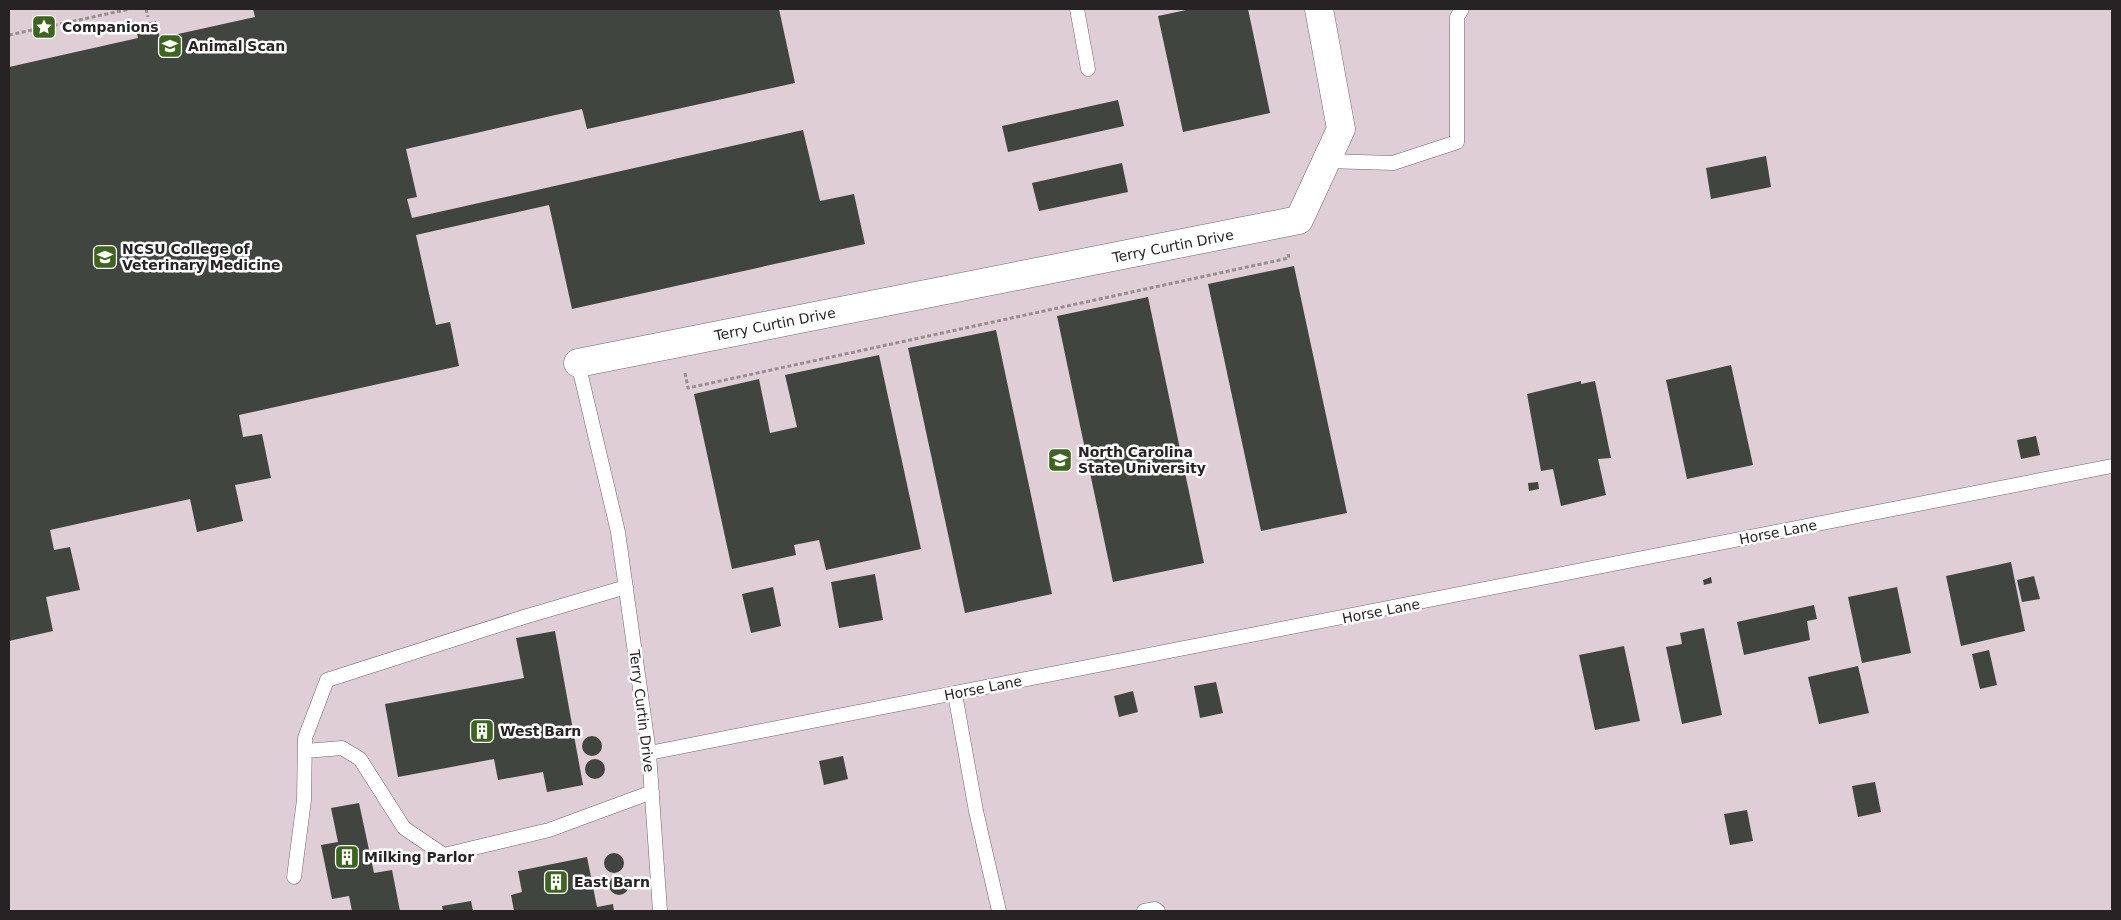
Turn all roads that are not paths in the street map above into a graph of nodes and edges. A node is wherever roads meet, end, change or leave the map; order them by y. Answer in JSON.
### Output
{"nodes":[{"id":1,"x":1077,"y":9,"type":"edge"},
{"id":2,"x":1319,"y":9,"type":"edge"},
{"id":3,"x":1462,"y":9,"type":"edge"},
{"id":4,"x":1088,"y":69,"type":"dead end"},
{"id":5,"x":1326,"y":161,"type":"junction"},
{"id":6,"x":578,"y":363,"type":"joint"},
{"id":7,"x":2112,"y":466,"type":"edge"},
{"id":8,"x":626,"y":587,"type":"junction"},
{"id":9,"x":955,"y":694,"type":"junction"},
{"id":10,"x":305,"y":751,"type":"junction"},
{"id":11,"x":649,"y":754,"type":"junction"},
{"id":12,"x":652,"y":792,"type":"junction"},
{"id":13,"x":294,"y":877,"type":"dead end"},
{"id":14,"x":660,"y":911,"type":"edge"},
{"id":15,"x":999,"y":911,"type":"edge"},
{"id":16,"x":1144,"y":911,"type":"edge"},
{"id":17,"x":1158,"y":911,"type":"edge"}],
"edges":[{"from":1,"to":4,"type":"lane"},
{"from":2,"to":5,"type":"street","name":"Terry Curtin Drive"},
{"from":3,"to":5,"type":"lane"},
{"from":5,"to":6,"type":"street","name":"Terry Curtin Drive"},
{"from":6,"to":8,"type":"lane","name":"Terry Curtin Drive"},
{"from":7,"to":9,"type":"lane","name":"Horse Lane"},
{"from":8,"to":10,"type":"lane"},
{"from":8,"to":11,"type":"lane","name":"Terry Curtin Drive"},
{"from":9,"to":11,"type":"lane","name":"Horse Lane"},
{"from":9,"to":15,"type":"lane"},
{"from":10,"to":12,"type":"lane"},
{"from":10,"to":13,"type":"lane"},
{"from":11,"to":12,"type":"lane","name":"Terry Curtin Drive"},
{"from":12,"to":14,"type":"lane","name":"Terry Curtin Drive"},
{"from":16,"to":17,"type":"lane"}]}
